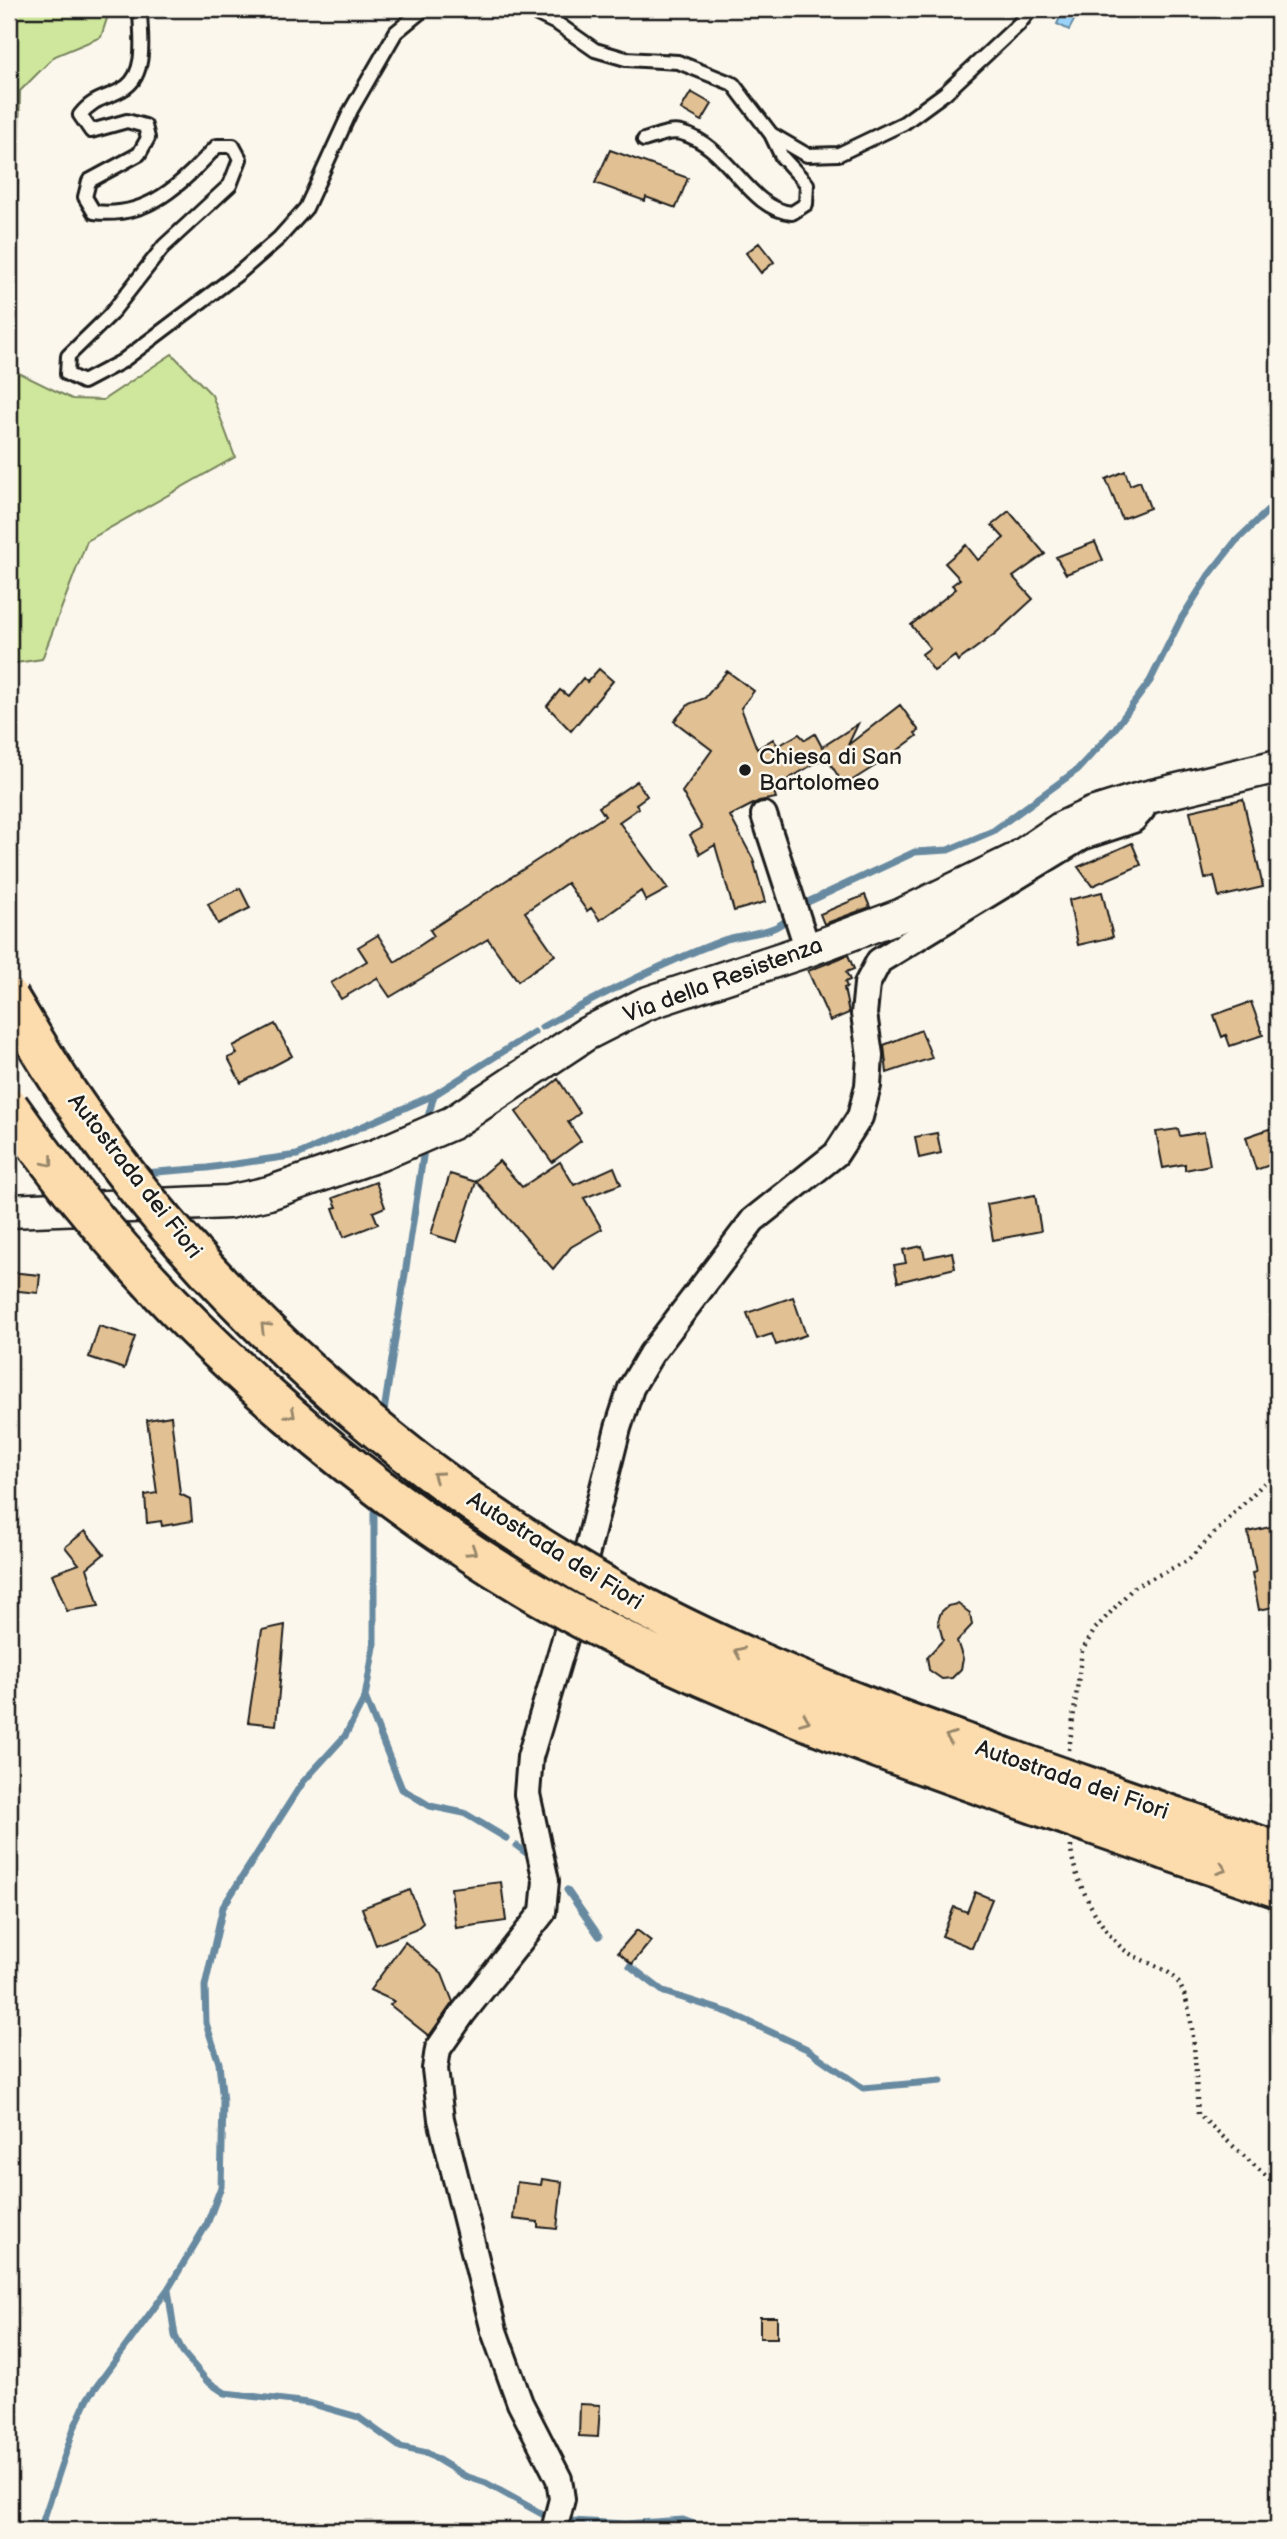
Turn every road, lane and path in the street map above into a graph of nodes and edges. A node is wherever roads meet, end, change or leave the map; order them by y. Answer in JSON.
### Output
{"nodes":[{"id":1,"x":140,"y":9,"type":"edge"},
{"id":2,"x":424,"y":9,"type":"edge"},
{"id":3,"x":527,"y":9,"type":"edge"},
{"id":4,"x":1031,"y":9,"type":"edge"},
{"id":5,"x":771,"y":134,"type":"junction"},
{"id":6,"x":643,"y":140,"type":"dead end"},
{"id":7,"x":1278,"y":766,"type":"edge"},
{"id":8,"x":1140,"y":799,"type":"junction"},
{"id":9,"x":764,"y":815,"type":"dead end"},
{"id":10,"x":805,"y":937,"type":"junction"},
{"id":11,"x":9,"y":998,"type":"edge"},
{"id":12,"x":9,"y":1107,"type":"edge"},
{"id":13,"x":9,"y":1211,"type":"edge"},
{"id":14,"x":1171,"y":1833,"type":"junction"},
{"id":15,"x":1278,"y":1852,"type":"edge"},
{"id":16,"x":1278,"y":1888,"type":"edge"},
{"id":17,"x":554,"y":2530,"type":"edge"}],
"edges":[{"from":1,"to":2,"type":"lane"},
{"from":3,"to":5,"type":"lane"},
{"from":4,"to":5,"type":"lane"},
{"from":5,"to":6,"type":"lane"},
{"from":7,"to":8,"type":"street","name":"Via della Resistenza"},
{"from":8,"to":10,"type":"street","name":"Via della Resistenza"},
{"from":8,"to":17,"type":"street"},
{"from":9,"to":10,"type":"street"},
{"from":10,"to":13,"type":"street","name":"Via della Resistenza"},
{"from":14,"to":11,"type":"highway","name":"Autostrada dei Fiori","one_way":true,"bridge":true},
{"from":12,"to":14,"type":"highway","name":"Autostrada dei Fiori","one_way":true,"bridge":true},
{"from":14,"to":15,"type":"highway","name":"Autostrada dei Fiori"},
{"from":14,"to":16,"type":"highway","name":"Autostrada dei Fiori","one_way":true}]}
